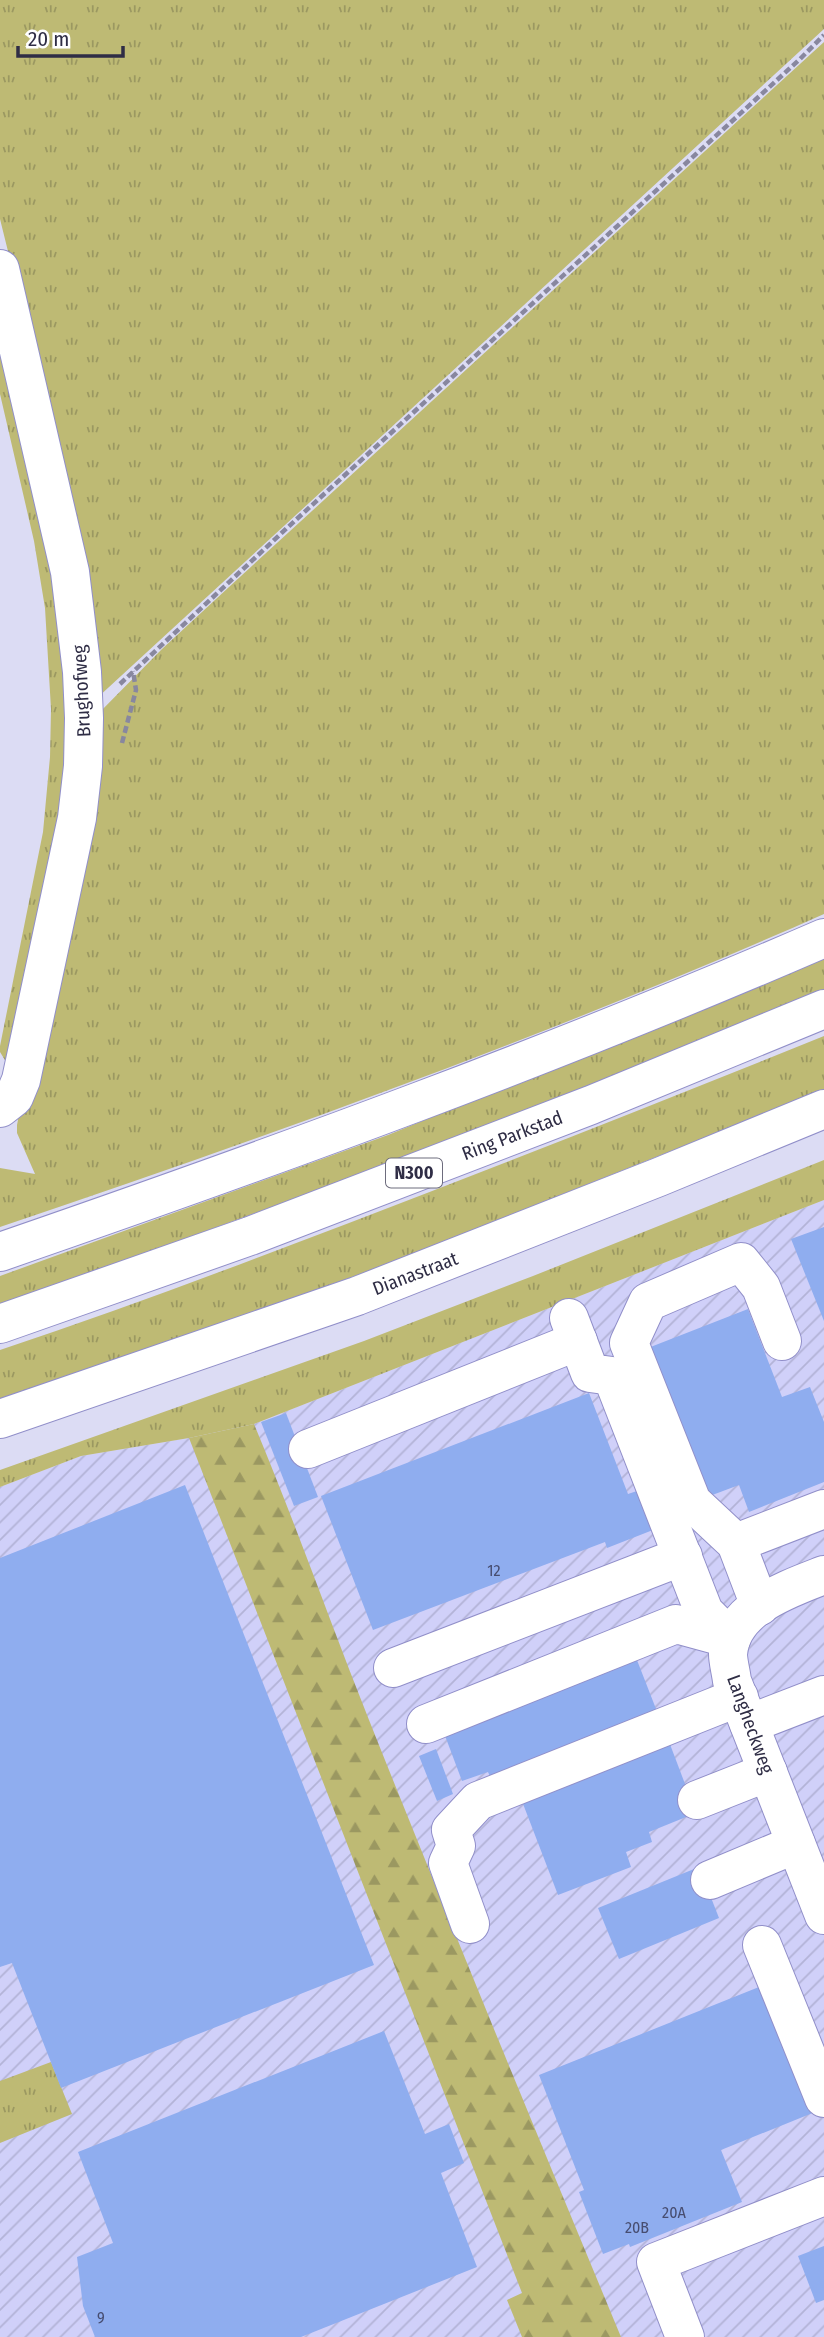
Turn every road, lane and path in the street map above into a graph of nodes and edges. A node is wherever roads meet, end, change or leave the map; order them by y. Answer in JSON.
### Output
{"nodes":[{"id":1,"x":824,"y":34,"type":"edge"},
{"id":2,"x":0,"y":269,"type":"edge"},
{"id":3,"x":133,"y":671,"type":"dead end"},
{"id":4,"x":824,"y":938,"type":"edge"},
{"id":5,"x":824,"y":1009,"type":"edge"},
{"id":6,"x":1,"y":1107,"type":"edge"},
{"id":7,"x":824,"y":1109,"type":"edge"},
{"id":8,"x":0,"y":1252,"type":"edge"},
{"id":9,"x":0,"y":1324,"type":"edge"},
{"id":10,"x":782,"y":1342,"type":"dead end"},
{"id":11,"x":0,"y":1419,"type":"edge"},
{"id":12,"x":308,"y":1448,"type":"dead end"},
{"id":13,"x":824,"y":1509,"type":"edge"},
{"id":14,"x":736,"y":1543,"type":"junction"},
{"id":15,"x":683,"y":1556,"type":"junction"},
{"id":16,"x":824,"y":1575,"type":"edge"},
{"id":17,"x":760,"y":1606,"type":"junction"},
{"id":18,"x":731,"y":1639,"type":"junction"},
{"id":19,"x":393,"y":1668,"type":"dead end"},
{"id":20,"x":824,"y":1695,"type":"edge"},
{"id":21,"x":744,"y":1710,"type":"junction"},
{"id":22,"x":426,"y":1724,"type":"dead end"},
{"id":23,"x":768,"y":1772,"type":"junction"},
{"id":24,"x":697,"y":1800,"type":"dead end"},
{"id":25,"x":796,"y":1844,"type":"junction"},
{"id":26,"x":710,"y":1880,"type":"dead end"},
{"id":27,"x":824,"y":1915,"type":"edge"},
{"id":28,"x":470,"y":1924,"type":"dead end"},
{"id":29,"x":762,"y":1945,"type":"dead end"},
{"id":30,"x":824,"y":2098,"type":"edge"},
{"id":31,"x":824,"y":2196,"type":"edge"},
{"id":32,"x":685,"y":2337,"type":"edge"}],
"edges":[{"from":1,"to":3,"type":"path"},
{"from":2,"to":6,"type":"main road","name":"Brughofweg"},
{"from":4,"to":8,"type":"main road"},
{"from":5,"to":9,"type":"main road","name":"Ring Parkstad","number":"N300"},
{"from":7,"to":11,"type":"main road","name":"Dianastraat"},
{"from":10,"to":14,"type":"main road"},
{"from":12,"to":15,"type":"main road"},
{"from":13,"to":14,"type":"main road"},
{"from":14,"to":17,"type":"main road"},
{"from":15,"to":18,"type":"main road"},
{"from":15,"to":19,"type":"main road"},
{"from":16,"to":17,"type":"main road"},
{"from":17,"to":18,"type":"main road"},
{"from":18,"to":21,"type":"main road","name":"Langheckweg"},
{"from":18,"to":22,"type":"main road"},
{"from":20,"to":21,"type":"main road"},
{"from":21,"to":23,"type":"main road","name":"Langheckweg"},
{"from":21,"to":28,"type":"main road"},
{"from":23,"to":24,"type":"main road"},
{"from":23,"to":25,"type":"main road","name":"Langheckweg"},
{"from":25,"to":26,"type":"main road"},
{"from":25,"to":27,"type":"main road","name":"Langheckweg"},
{"from":29,"to":30,"type":"main road"},
{"from":31,"to":32,"type":"main road"}]}
